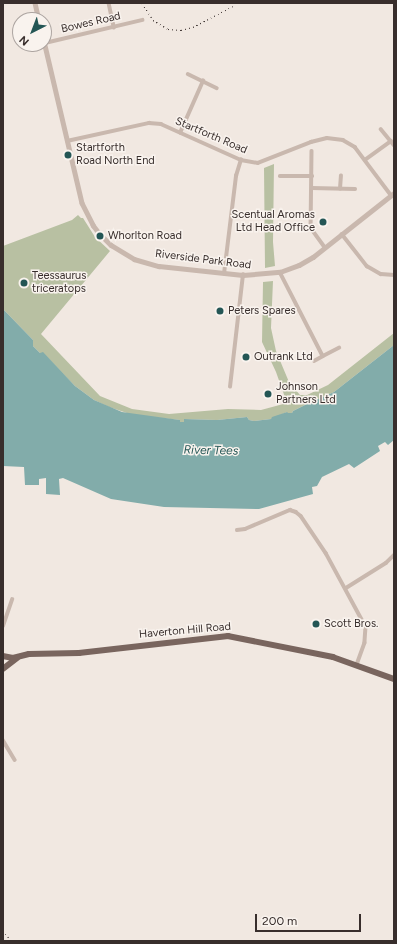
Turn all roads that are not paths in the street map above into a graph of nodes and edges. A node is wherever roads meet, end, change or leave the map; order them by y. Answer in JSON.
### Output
{"nodes":[{"id":1,"x":109,"y":3,"type":"edge"},
{"id":2,"x":142,"y":20,"type":"dead end"},
{"id":3,"x":114,"y":27,"type":"junction"},
{"id":4,"x":52,"y":40,"type":"edge"},
{"id":5,"x":46,"y":52,"type":"edge"},
{"id":6,"x":188,"y":74,"type":"dead end"},
{"id":7,"x":203,"y":81,"type":"junction"},
{"id":8,"x":218,"y":88,"type":"dead end"},
{"id":9,"x":382,"y":129,"type":"dead end"},
{"id":10,"x":180,"y":133,"type":"junction"},
{"id":11,"x":67,"y":141,"type":"junction"},
{"id":12,"x":391,"y":141,"type":"junction"},
{"id":13,"x":394,"y":145,"type":"edge"},
{"id":14,"x":312,"y":150,"type":"dead end"},
{"id":15,"x":241,"y":160,"type":"junction"},
{"id":16,"x":365,"y":160,"type":"junction"},
{"id":17,"x":280,"y":176,"type":"dead end"},
{"id":18,"x":312,"y":176,"type":"junction"},
{"id":19,"x":341,"y":176,"type":"dead end"},
{"id":20,"x":312,"y":188,"type":"junction"},
{"id":21,"x":340,"y":188,"type":"junction"},
{"id":22,"x":354,"y":189,"type":"dead end"},
{"id":23,"x":392,"y":194,"type":"edge"},
{"id":24,"x":342,"y":234,"type":"junction"},
{"id":25,"x":325,"y":247,"type":"junction"},
{"id":26,"x":280,"y":272,"type":"junction"},
{"id":27,"x":224,"y":274,"type":"junction"},
{"id":28,"x":394,"y":275,"type":"edge"},
{"id":29,"x":243,"y":276,"type":"junction"},
{"id":30,"x":339,"y":348,"type":"dead end"},
{"id":31,"x":324,"y":356,"type":"junction"},
{"id":32,"x":314,"y":360,"type":"dead end"},
{"id":33,"x":230,"y":387,"type":"dead end"},
{"id":34,"x":237,"y":530,"type":"dead end"},
{"id":35,"x":394,"y":555,"type":"edge"},
{"id":36,"x":346,"y":588,"type":"junction"},
{"id":37,"x":12,"y":600,"type":"dead end"},
{"id":38,"x":3,"y":626,"type":"edge"},
{"id":39,"x":3,"y":656,"type":"edge"},
{"id":40,"x":21,"y":656,"type":"junction"},
{"id":41,"x":357,"y":665,"type":"junction"},
{"id":42,"x":4,"y":668,"type":"edge"},
{"id":43,"x":394,"y":679,"type":"edge"},
{"id":44,"x":3,"y":740,"type":"edge"},
{"id":45,"x":15,"y":760,"type":"dead end"}],
"edges":[{"from":1,"to":3,"type":"street"},
{"from":2,"to":3,"type":"street","name":"Bowes Road"},
{"from":3,"to":4,"type":"street","name":"Bowes Road"},
{"from":5,"to":11,"type":"street","name":"Riverside Park Road"},
{"from":6,"to":7,"type":"street"},
{"from":7,"to":8,"type":"street"},
{"from":7,"to":10,"type":"street"},
{"from":9,"to":12,"type":"street"},
{"from":10,"to":11,"type":"street","name":"Startforth Road"},
{"from":10,"to":15,"type":"street","name":"Startforth Road"},
{"from":11,"to":27,"type":"street","name":"Riverside Park Road"},
{"from":12,"to":13,"type":"street"},
{"from":12,"to":16,"type":"street"},
{"from":14,"to":18,"type":"street"},
{"from":15,"to":16,"type":"street","name":"Startforth Road"},
{"from":15,"to":27,"type":"street"},
{"from":16,"to":23,"type":"street","name":"Startforth Road"},
{"from":17,"to":18,"type":"street"},
{"from":18,"to":20,"type":"street"},
{"from":19,"to":21,"type":"street"},
{"from":20,"to":21,"type":"street"},
{"from":20,"to":25,"type":"street"},
{"from":21,"to":22,"type":"street"},
{"from":23,"to":24,"type":"street","name":"Riverside Park Road"},
{"from":24,"to":25,"type":"street","name":"Riverside Park Road"},
{"from":24,"to":28,"type":"street"},
{"from":25,"to":26,"type":"street","name":"Riverside Park Road"},
{"from":26,"to":29,"type":"street","name":"Riverside Park Road"},
{"from":26,"to":31,"type":"street"},
{"from":27,"to":29,"type":"street","name":"Riverside Park Road"},
{"from":29,"to":33,"type":"street"},
{"from":30,"to":31,"type":"street"},
{"from":31,"to":32,"type":"street"},
{"from":34,"to":36,"type":"street"},
{"from":35,"to":36,"type":"street"},
{"from":36,"to":41,"type":"street"},
{"from":37,"to":38,"type":"street"},
{"from":39,"to":40,"type":"main road","name":"Haverton Hill Road"},
{"from":39,"to":42,"type":"main road","name":"Haverton Hill Road"},
{"from":40,"to":41,"type":"main road","name":"Haverton Hill Road"},
{"from":40,"to":42,"type":"main road","name":"Haverton Hill Road"},
{"from":41,"to":43,"type":"main road","name":"Haverton Hill Road"},
{"from":44,"to":45,"type":"street"}]}
